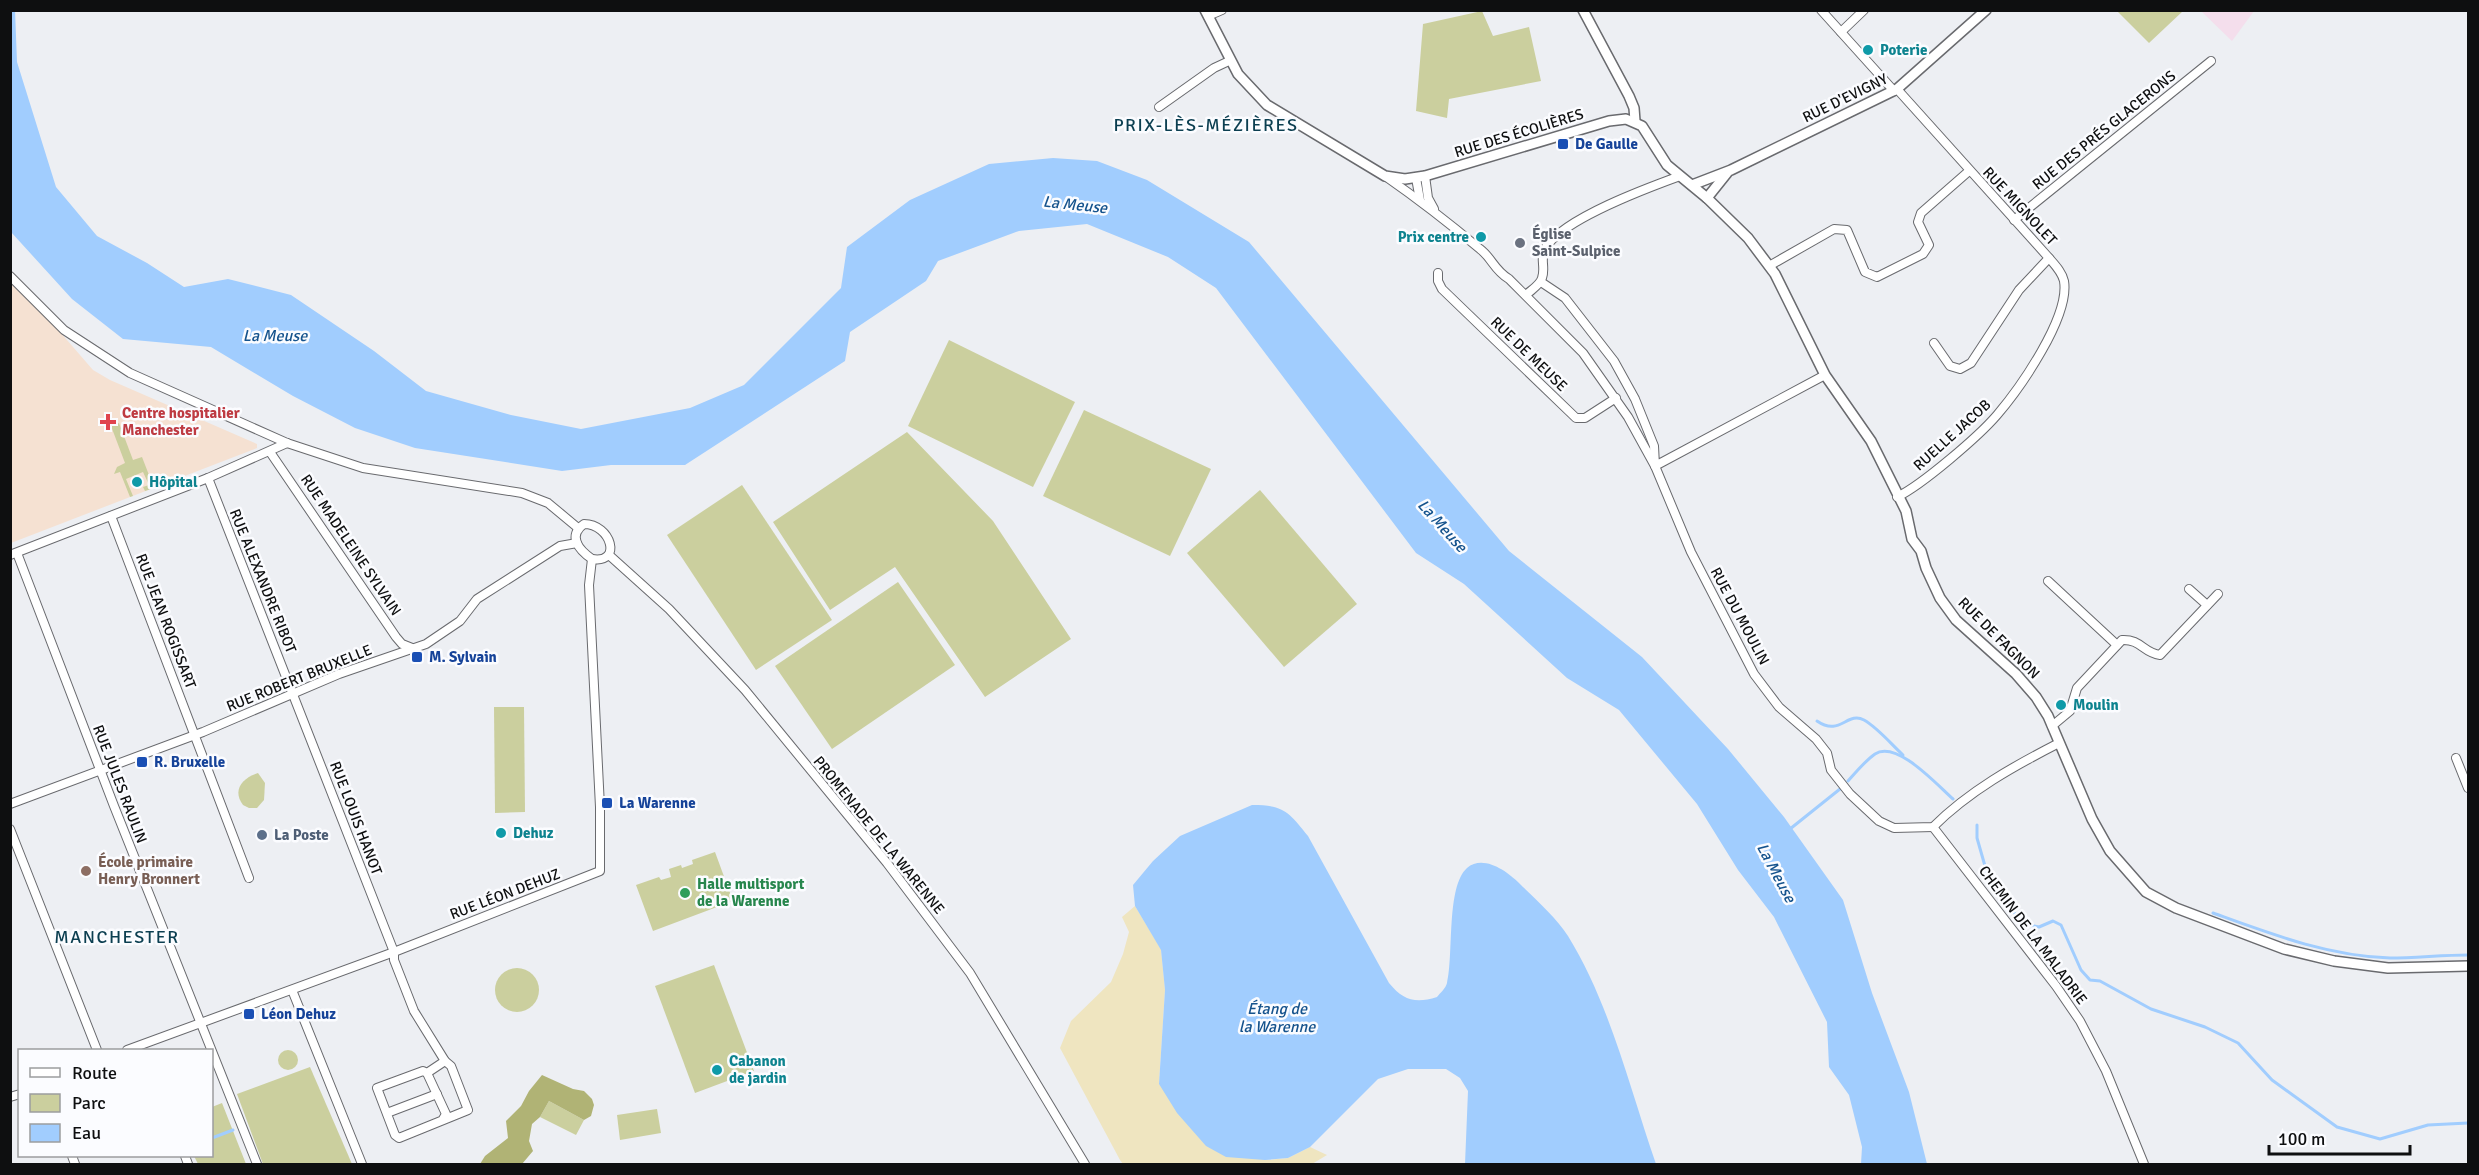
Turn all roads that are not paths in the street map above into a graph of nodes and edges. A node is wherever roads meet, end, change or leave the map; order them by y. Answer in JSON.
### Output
{"nodes":[{"id":1,"x":1222,"y":10,"type":"edge"},
{"id":2,"x":1583,"y":10,"type":"edge"},
{"id":3,"x":1821,"y":10,"type":"edge"},
{"id":4,"x":1864,"y":10,"type":"edge"},
{"id":5,"x":1986,"y":10,"type":"edge"},
{"id":6,"x":1207,"y":13,"type":"edge"},
{"id":7,"x":1841,"y":32,"type":"junction"},
{"id":8,"x":1229,"y":61,"type":"junction"},
{"id":9,"x":2211,"y":61,"type":"dead end"},
{"id":10,"x":1896,"y":90,"type":"junction"},
{"id":11,"x":1160,"y":107,"type":"dead end"},
{"id":12,"x":1635,"y":122,"type":"junction"},
{"id":13,"x":1731,"y":170,"type":"junction"},
{"id":14,"x":1969,"y":171,"type":"junction"},
{"id":15,"x":1385,"y":176,"type":"junction"},
{"id":16,"x":1680,"y":176,"type":"junction"},
{"id":17,"x":1417,"y":178,"type":"junction"},
{"id":18,"x":1692,"y":185,"type":"junction"},
{"id":19,"x":1707,"y":198,"type":"junction"},
{"id":20,"x":1420,"y":200,"type":"junction"},
{"id":21,"x":1435,"y":211,"type":"junction"},
{"id":22,"x":2014,"y":220,"type":"junction"},
{"id":23,"x":2049,"y":258,"type":"junction"},
{"id":24,"x":1769,"y":266,"type":"junction"},
{"id":25,"x":1438,"y":273,"type":"dead end"},
{"id":26,"x":10,"y":276,"type":"edge"},
{"id":27,"x":1541,"y":282,"type":"junction"},
{"id":28,"x":1526,"y":295,"type":"junction"},
{"id":29,"x":1934,"y":343,"type":"dead end"},
{"id":30,"x":1825,"y":375,"type":"junction"},
{"id":31,"x":1616,"y":398,"type":"junction"},
{"id":32,"x":287,"y":443,"type":"junction"},
{"id":33,"x":270,"y":452,"type":"junction"},
{"id":34,"x":1655,"y":465,"type":"junction"},
{"id":35,"x":208,"y":478,"type":"junction"},
{"id":36,"x":1897,"y":497,"type":"junction"},
{"id":37,"x":111,"y":516,"type":"junction"},
{"id":38,"x":578,"y":528,"type":"junction"},
{"id":39,"x":577,"y":543,"type":"junction"},
{"id":40,"x":14,"y":554,"type":"edge"},
{"id":41,"x":609,"y":555,"type":"junction"},
{"id":42,"x":592,"y":559,"type":"junction"},
{"id":43,"x":2048,"y":581,"type":"dead end"},
{"id":44,"x":2189,"y":589,"type":"dead end"},
{"id":45,"x":2218,"y":594,"type":"dead end"},
{"id":46,"x":2207,"y":605,"type":"junction"},
{"id":47,"x":2117,"y":645,"type":"junction"},
{"id":48,"x":412,"y":648,"type":"junction"},
{"id":49,"x":293,"y":694,"type":"junction"},
{"id":50,"x":2052,"y":726,"type":"junction"},
{"id":51,"x":195,"y":735,"type":"junction"},
{"id":52,"x":2059,"y":743,"type":"junction"},
{"id":53,"x":2456,"y":758,"type":"dead end"},
{"id":54,"x":100,"y":771,"type":"junction"},
{"id":55,"x":2469,"y":788,"type":"edge"},
{"id":56,"x":10,"y":804,"type":"edge"},
{"id":57,"x":1933,"y":827,"type":"junction"},
{"id":58,"x":10,"y":830,"type":"edge"},
{"id":59,"x":249,"y":878,"type":"dead end"},
{"id":60,"x":394,"y":952,"type":"junction"},
{"id":61,"x":2469,"y":966,"type":"edge"},
{"id":62,"x":292,"y":990,"type":"junction"},
{"id":63,"x":200,"y":1023,"type":"junction"},
{"id":64,"x":97,"y":1049,"type":"edge"},
{"id":65,"x":130,"y":1049,"type":"edge"},
{"id":66,"x":211,"y":1049,"type":"edge"},
{"id":67,"x":213,"y":1055,"type":"edge"},
{"id":68,"x":445,"y":1060,"type":"junction"},
{"id":69,"x":427,"y":1073,"type":"junction"},
{"id":70,"x":437,"y":1094,"type":"junction"},
{"id":71,"x":387,"y":1113,"type":"junction"},
{"id":72,"x":442,"y":1119,"type":"junction"},
{"id":73,"x":257,"y":1164,"type":"edge"},
{"id":74,"x":362,"y":1164,"type":"edge"},
{"id":75,"x":1085,"y":1164,"type":"edge"},
{"id":76,"x":2144,"y":1164,"type":"edge"}],
"edges":[{"from":1,"to":6,"type":"street"},
{"from":2,"to":12,"type":"street"},
{"from":3,"to":7,"type":"street","name":"RUE MIGNOLET"},
{"from":4,"to":7,"type":"street"},
{"from":5,"to":10,"type":"street","name":"RUE D'EVIGNY"},
{"from":6,"to":8,"type":"street"},
{"from":7,"to":10,"type":"street","name":"RUE MIGNOLET"},
{"from":8,"to":11,"type":"street"},
{"from":8,"to":15,"type":"street"},
{"from":9,"to":22,"type":"street","name":"RUE DES PRÉS GLACERONS"},
{"from":10,"to":13,"type":"street","name":"RUE D'EVIGNY"},
{"from":10,"to":14,"type":"street","name":"RUE MIGNOLET"},
{"from":12,"to":16,"type":"street","name":"RUE DE FAGNON"},
{"from":12,"to":17,"type":"street","name":"RUE DES ÉCOLIÈRES"},
{"from":13,"to":18,"type":"street","name":"RUE D'EVIGNY"},
{"from":13,"to":19,"type":"street","name":"RUE D'EVIGNY"},
{"from":14,"to":22,"type":"street","name":"RUE MIGNOLET"},
{"from":14,"to":24,"type":"street"},
{"from":15,"to":17,"type":"street"},
{"from":15,"to":20,"type":"street","name":"RUE DU MOULIN"},
{"from":16,"to":18,"type":"street","name":"RUE DE FAGNON"},
{"from":16,"to":27,"type":"street"},
{"from":17,"to":20,"type":"street"},
{"from":17,"to":21,"type":"street"},
{"from":18,"to":19,"type":"street","name":"RUE DE FAGNON"},
{"from":19,"to":24,"type":"street","name":"RUE DE FAGNON"},
{"from":20,"to":21,"type":"street","name":"RUE DU MOULIN"},
{"from":21,"to":28,"type":"street","name":"RUE DU MOULIN"},
{"from":22,"to":23,"type":"street","name":"RUE MIGNOLET"},
{"from":23,"to":29,"type":"street","name":"RUE MIGNOLET"},
{"from":23,"to":36,"type":"street","name":"RUELLE JACOB"},
{"from":24,"to":30,"type":"street","name":"RUE DE FAGNON"},
{"from":25,"to":31,"type":"street","name":"RUE DE MEUSE"},
{"from":26,"to":32,"type":"street"},
{"from":27,"to":28,"type":"street"},
{"from":27,"to":34,"type":"street","name":"RUE DU MOULIN"},
{"from":28,"to":31,"type":"street","name":"RUE DU MOULIN"},
{"from":30,"to":34,"type":"street"},
{"from":30,"to":36,"type":"street","name":"RUE DE FAGNON"},
{"from":31,"to":34,"type":"street","name":"RUE DU MOULIN"},
{"from":32,"to":33,"type":"street"},
{"from":32,"to":38,"type":"street"},
{"from":33,"to":35,"type":"street"},
{"from":33,"to":48,"type":"street","name":"RUE MADELEINE SYLVAIN"},
{"from":34,"to":57,"type":"street","name":"RUE DU MOULIN"},
{"from":35,"to":37,"type":"street"},
{"from":35,"to":49,"type":"street","name":"RUE ALEXANDRE RIBOT"},
{"from":36,"to":50,"type":"street","name":"RUE DE FAGNON"},
{"from":37,"to":40,"type":"street"},
{"from":37,"to":51,"type":"street","name":"RUE JEAN ROGISSART"},
{"from":38,"to":39,"type":"street"},
{"from":38,"to":41,"type":"street"},
{"from":39,"to":42,"type":"street"},
{"from":39,"to":48,"type":"street","name":"RUE ROBERT BRUXELLE"},
{"from":40,"to":54,"type":"street","name":"RUE JULES RAULIN"},
{"from":41,"to":42,"type":"street"},
{"from":41,"to":75,"type":"street","name":"PROMENADE DE LA WARENNE"},
{"from":42,"to":60,"type":"street","name":"RUE LÉON DEHUZ"},
{"from":43,"to":47,"type":"street"},
{"from":44,"to":46,"type":"street"},
{"from":45,"to":46,"type":"street"},
{"from":46,"to":47,"type":"street"},
{"from":47,"to":50,"type":"street"},
{"from":48,"to":49,"type":"street","name":"RUE ROBERT BRUXELLE"},
{"from":49,"to":51,"type":"street","name":"RUE ROBERT BRUXELLE"},
{"from":49,"to":60,"type":"street","name":"RUE LOUIS HANOT"},
{"from":50,"to":52,"type":"street","name":"RUE DE FAGNON"},
{"from":51,"to":54,"type":"street","name":"RUE ROBERT BRUXELLE"},
{"from":51,"to":59,"type":"street","name":"RUE JEAN ROGISSART"},
{"from":52,"to":57,"type":"street"},
{"from":52,"to":61,"type":"street","name":"RUE DE FAGNON"},
{"from":53,"to":55,"type":"street"},
{"from":54,"to":56,"type":"street","name":"RUE ROBERT BRUXELLE"},
{"from":54,"to":63,"type":"street","name":"RUE JULES RAULIN"},
{"from":57,"to":76,"type":"street","name":"CHEMIN DE LA MALADRIE"},
{"from":58,"to":64,"type":"street"},
{"from":60,"to":62,"type":"street","name":"RUE LÉON DEHUZ"},
{"from":60,"to":68,"type":"street","name":"RUE LOUIS HANOT"},
{"from":62,"to":63,"type":"street","name":"RUE LÉON DEHUZ"},
{"from":62,"to":74,"type":"street"},
{"from":63,"to":65,"type":"street","name":"RUE LÉON DEHUZ"},
{"from":63,"to":66,"type":"street","name":"RUE JULES RAULIN"},
{"from":67,"to":73,"type":"street","name":"RUE JULES RAULIN"},
{"from":68,"to":69,"type":"street"},
{"from":68,"to":72,"type":"street","name":"RUE LOUIS HANOT"},
{"from":69,"to":70,"type":"street"},
{"from":69,"to":71,"type":"street"},
{"from":70,"to":71,"type":"street"},
{"from":70,"to":72,"type":"street"},
{"from":71,"to":72,"type":"street"}]}
